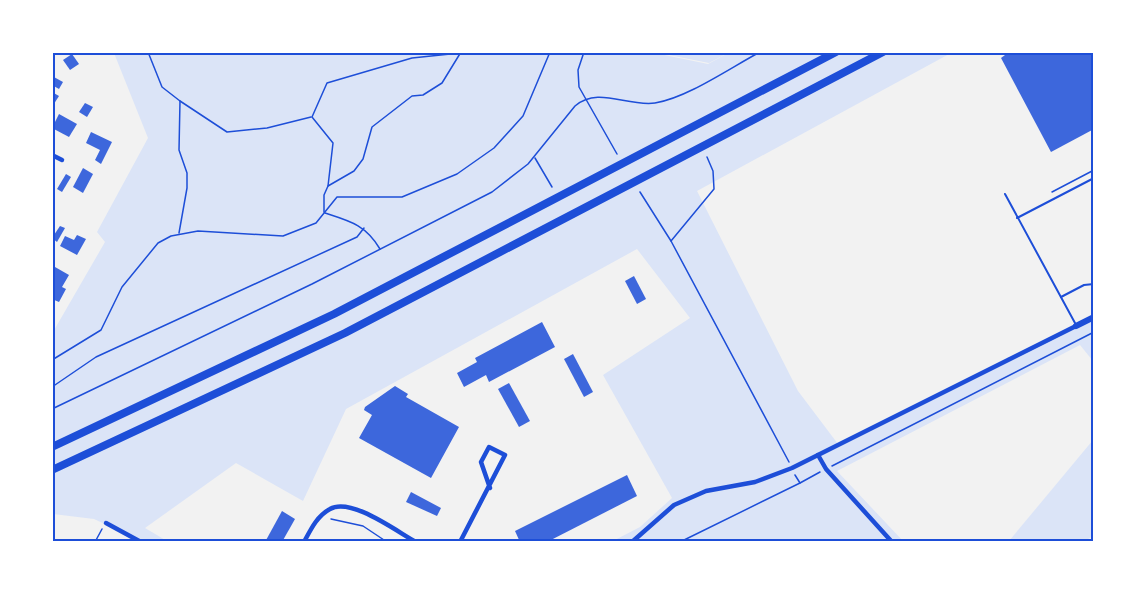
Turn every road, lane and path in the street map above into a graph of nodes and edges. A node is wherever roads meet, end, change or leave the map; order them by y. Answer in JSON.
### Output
{"nodes":[{"id":1,"x":148,"y":52,"type":"edge"},
{"id":2,"x":550,"y":52,"type":"edge"},
{"id":3,"x":584,"y":52,"type":"edge"},
{"id":4,"x":759,"y":52,"type":"edge"},
{"id":5,"x":836,"y":52,"type":"edge"},
{"id":6,"x":883,"y":52,"type":"edge"},
{"id":7,"x":460,"y":53,"type":"edge"},
{"id":8,"x":584,"y":99,"type":"junction"},
{"id":9,"x":180,"y":101,"type":"junction"},
{"id":10,"x":312,"y":117,"type":"junction"},
{"id":11,"x":617,"y":154,"type":"dead end"},
{"id":12,"x":52,"y":155,"type":"edge"},
{"id":13,"x":534,"y":157,"type":"junction"},
{"id":14,"x":707,"y":157,"type":"dead end"},
{"id":15,"x":62,"y":160,"type":"dead end"},
{"id":16,"x":1094,"y":170,"type":"edge"},
{"id":17,"x":1094,"y":178,"type":"edge"},
{"id":18,"x":328,"y":186,"type":"junction"},
{"id":19,"x":552,"y":187,"type":"dead end"},
{"id":20,"x":640,"y":192,"type":"dead end"},
{"id":21,"x":1005,"y":194,"type":"dead end"},
{"id":22,"x":1044,"y":196,"type":"dead end"},
{"id":23,"x":324,"y":212,"type":"junction"},
{"id":24,"x":1017,"y":218,"type":"junction"},
{"id":25,"x":364,"y":228,"type":"junction"},
{"id":26,"x":179,"y":234,"type":"junction"},
{"id":27,"x":670,"y":241,"type":"junction"},
{"id":28,"x":380,"y":249,"type":"junction"},
{"id":29,"x":1094,"y":284,"type":"edge"},
{"id":30,"x":1061,"y":297,"type":"junction"},
{"id":31,"x":1094,"y":317,"type":"edge"},
{"id":32,"x":1076,"y":326,"type":"junction"},
{"id":33,"x":1094,"y":332,"type":"edge"},
{"id":34,"x":52,"y":360,"type":"edge"},
{"id":35,"x":52,"y":387,"type":"edge"},
{"id":36,"x":52,"y":409,"type":"edge"},
{"id":37,"x":52,"y":447,"type":"edge"},
{"id":38,"x":818,"y":455,"type":"junction"},
{"id":39,"x":792,"y":468,"type":"junction"},
{"id":40,"x":52,"y":470,"type":"edge"},
{"id":41,"x":826,"y":470,"type":"junction"},
{"id":42,"x":800,"y":483,"type":"junction"},
{"id":43,"x":490,"y":488,"type":"junction"},
{"id":44,"x":325,"y":512,"type":"junction"},
{"id":45,"x":106,"y":523,"type":"joint"},
{"id":46,"x":95,"y":542,"type":"edge"},
{"id":47,"x":141,"y":542,"type":"edge"},
{"id":48,"x":304,"y":542,"type":"edge"},
{"id":49,"x":387,"y":542,"type":"edge"},
{"id":50,"x":416,"y":542,"type":"edge"},
{"id":51,"x":460,"y":542,"type":"edge"},
{"id":52,"x":632,"y":542,"type":"edge"},
{"id":53,"x":680,"y":542,"type":"edge"},
{"id":54,"x":892,"y":542,"type":"edge"}],
"edges":[{"from":1,"to":9,"type":"path"},
{"from":2,"to":23,"type":"path"},
{"from":3,"to":8,"type":"path"},
{"from":4,"to":8,"type":"path"},
{"from":5,"to":37,"type":"highway"},
{"from":6,"to":40,"type":"highway"},
{"from":7,"to":10,"type":"path"},
{"from":7,"to":18,"type":"path"},
{"from":8,"to":11,"type":"path"},
{"from":8,"to":13,"type":"path"},
{"from":9,"to":10,"type":"path"},
{"from":9,"to":26,"type":"path"},
{"from":10,"to":18,"type":"path"},
{"from":12,"to":15,"type":"street"},
{"from":13,"to":19,"type":"path"},
{"from":13,"to":28,"type":"path"},
{"from":14,"to":27,"type":"path"},
{"from":16,"to":22,"type":"path"},
{"from":17,"to":24,"type":"lane"},
{"from":18,"to":23,"type":"path"},
{"from":20,"to":27,"type":"path"},
{"from":21,"to":24,"type":"lane"},
{"from":23,"to":25,"type":"path"},
{"from":23,"to":26,"type":"path"},
{"from":24,"to":30,"type":"lane"},
{"from":25,"to":28,"type":"path"},
{"from":25,"to":35,"type":"path"},
{"from":26,"to":34,"type":"path"},
{"from":27,"to":39,"type":"path"},
{"from":28,"to":36,"type":"path"},
{"from":29,"to":30,"type":"lane"},
{"from":30,"to":32,"type":"lane"},
{"from":31,"to":32,"type":"street"},
{"from":32,"to":38,"type":"street"},
{"from":33,"to":41,"type":"path"},
{"from":38,"to":39,"type":"street"},
{"from":38,"to":41,"type":"street"},
{"from":39,"to":42,"type":"path"},
{"from":39,"to":52,"type":"street"},
{"from":41,"to":42,"type":"path"},
{"from":41,"to":54,"type":"street"},
{"from":42,"to":53,"type":"path"},
{"from":43,"to":43,"type":"street"},
{"from":43,"to":51,"type":"street"},
{"from":44,"to":48,"type":"street"},
{"from":44,"to":49,"type":"path"},
{"from":44,"to":50,"type":"street"},
{"from":45,"to":46,"type":"path"},
{"from":45,"to":47,"type":"street"}]}
